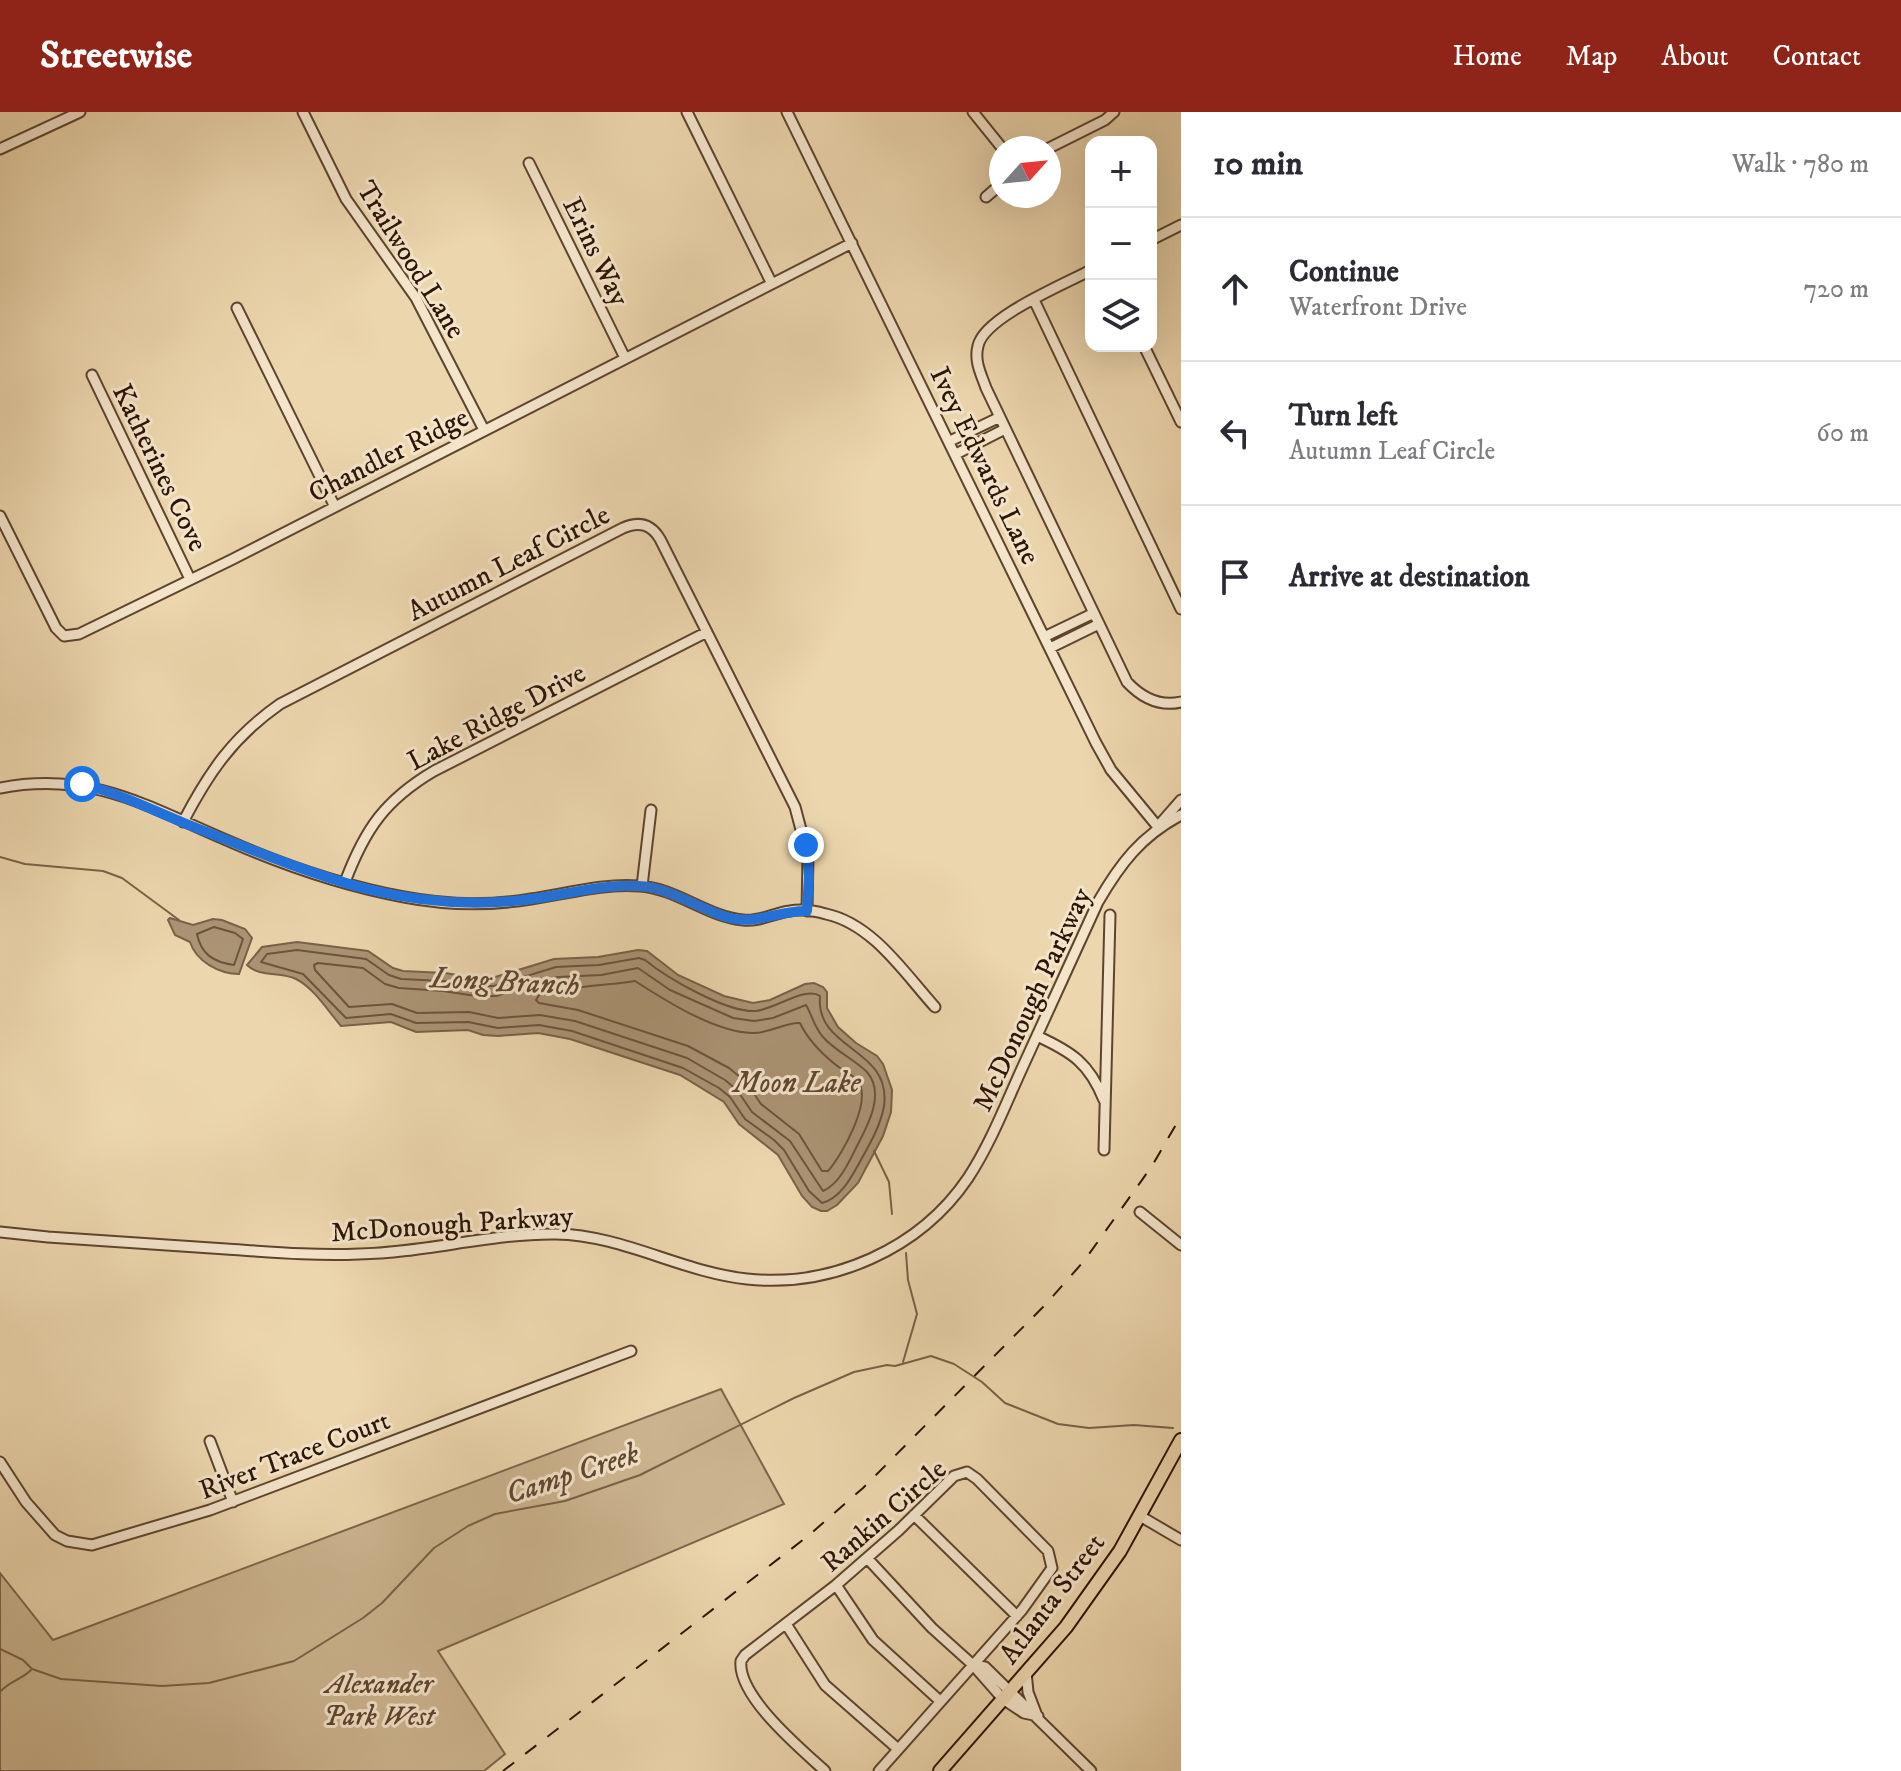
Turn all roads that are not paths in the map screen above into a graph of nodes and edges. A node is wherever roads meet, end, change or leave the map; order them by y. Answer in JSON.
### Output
{"nodes":[{"id":1,"x":80,"y":112,"type":"edge"},
{"id":2,"x":303,"y":112,"type":"edge"},
{"id":3,"x":687,"y":112,"type":"edge"},
{"id":4,"x":787,"y":112,"type":"edge"},
{"id":5,"x":973,"y":112,"type":"edge"},
{"id":6,"x":1114,"y":112,"type":"edge"},
{"id":7,"x":992,"y":136,"type":"edge"},
{"id":8,"x":1061,"y":142,"type":"edge"},
{"id":9,"x":0,"y":149,"type":"edge"},
{"id":10,"x":529,"y":163,"type":"dead end"},
{"id":11,"x":989,"y":194,"type":"edge"},
{"id":12,"x":986,"y":197,"type":"dead end"},
{"id":13,"x":1180,"y":229,"type":"edge"},
{"id":14,"x":1157,"y":238,"type":"edge"},
{"id":15,"x":852,"y":243,"type":"junction"},
{"id":16,"x":1085,"y":273,"type":"edge"},
{"id":17,"x":772,"y":284,"type":"junction"},
{"id":18,"x":1034,"y":300,"type":"junction"},
{"id":19,"x":237,"y":308,"type":"dead end"},
{"id":20,"x":1147,"y":352,"type":"edge"},
{"id":21,"x":625,"y":358,"type":"junction"},
{"id":22,"x":92,"y":375,"type":"dead end"},
{"id":23,"x":1000,"y":417,"type":"junction"},
{"id":24,"x":1181,"y":422,"type":"edge"},
{"id":25,"x":1005,"y":429,"type":"junction"},
{"id":26,"x":484,"y":430,"type":"junction"},
{"id":27,"x":950,"y":441,"type":"junction"},
{"id":28,"x":956,"y":454,"type":"junction"},
{"id":29,"x":334,"y":505,"type":"junction"},
{"id":30,"x":0,"y":516,"type":"edge"},
{"id":31,"x":190,"y":579,"type":"junction"},
{"id":32,"x":1181,"y":609,"type":"edge"},
{"id":33,"x":1094,"y":613,"type":"junction"},
{"id":34,"x":1099,"y":624,"type":"junction"},
{"id":35,"x":707,"y":632,"type":"junction"},
{"id":36,"x":1044,"y":637,"type":"junction"},
{"id":37,"x":1050,"y":648,"type":"junction"},
{"id":38,"x":1181,"y":702,"type":"edge"},
{"id":39,"x":0,"y":788,"type":"edge"},
{"id":40,"x":1181,"y":800,"type":"edge"},
{"id":41,"x":651,"y":810,"type":"dead end"},
{"id":42,"x":1181,"y":815,"type":"edge"},
{"id":43,"x":183,"y":822,"type":"junction"},
{"id":44,"x":1158,"y":827,"type":"junction"},
{"id":45,"x":345,"y":882,"type":"junction"},
{"id":46,"x":642,"y":886,"type":"junction"},
{"id":47,"x":807,"y":911,"type":"junction"},
{"id":48,"x":1110,"y":915,"type":"dead end"},
{"id":49,"x":935,"y":1007,"type":"dead end"},
{"id":50,"x":1037,"y":1036,"type":"junction"},
{"id":51,"x":1105,"y":1104,"type":"junction"},
{"id":52,"x":1104,"y":1150,"type":"dead end"},
{"id":53,"x":1140,"y":1212,"type":"dead end"},
{"id":54,"x":0,"y":1232,"type":"edge"},
{"id":55,"x":1181,"y":1245,"type":"edge"},
{"id":56,"x":631,"y":1351,"type":"dead end"},
{"id":57,"x":1181,"y":1440,"type":"edge"},
{"id":58,"x":210,"y":1441,"type":"dead end"},
{"id":59,"x":0,"y":1462,"type":"edge"},
{"id":60,"x":233,"y":1502,"type":"junction"},
{"id":61,"x":914,"y":1515,"type":"junction"},
{"id":62,"x":1140,"y":1516,"type":"junction"},
{"id":63,"x":1181,"y":1540,"type":"edge"},
{"id":64,"x":867,"y":1558,"type":"junction"},
{"id":65,"x":836,"y":1585,"type":"junction"},
{"id":66,"x":1017,"y":1616,"type":"junction"},
{"id":67,"x":786,"y":1624,"type":"junction"},
{"id":68,"x":973,"y":1665,"type":"junction"},
{"id":69,"x":1026,"y":1672,"type":"junction"},
{"id":70,"x":1007,"y":1695,"type":"junction"},
{"id":71,"x":940,"y":1701,"type":"junction"},
{"id":72,"x":1038,"y":1716,"type":"junction"},
{"id":73,"x":898,"y":1749,"type":"junction"},
{"id":74,"x":1087,"y":1770,"type":"edge"},
{"id":75,"x":825,"y":1771,"type":"edge"},
{"id":76,"x":879,"y":1771,"type":"edge"},
{"id":77,"x":940,"y":1771,"type":"edge"}],
"edges":[{"from":1,"to":9,"type":"street"},
{"from":2,"to":26,"type":"street","name":"Trailwood Lane"},
{"from":3,"to":17,"type":"street"},
{"from":4,"to":15,"type":"street","name":"Ivey Edwards Lane"},
{"from":5,"to":7,"type":"street"},
{"from":6,"to":8,"type":"street"},
{"from":10,"to":21,"type":"street","name":"Erins Way"},
{"from":11,"to":12,"type":"street"},
{"from":13,"to":14,"type":"street"},
{"from":15,"to":17,"type":"street","name":"Chandler Ridge"},
{"from":15,"to":27,"type":"street","name":"Ivey Edwards Lane"},
{"from":16,"to":18,"type":"street"},
{"from":17,"to":21,"type":"street","name":"Chandler Ridge"},
{"from":18,"to":23,"type":"street"},
{"from":18,"to":32,"type":"street"},
{"from":19,"to":29,"type":"street"},
{"from":20,"to":24,"type":"street"},
{"from":21,"to":26,"type":"street","name":"Chandler Ridge"},
{"from":22,"to":31,"type":"street","name":"Katherines Cove"},
{"from":23,"to":25,"type":"street"},
{"from":23,"to":27,"type":"street"},
{"from":25,"to":28,"type":"street"},
{"from":25,"to":33,"type":"street"},
{"from":26,"to":29,"type":"street","name":"Chandler Ridge"},
{"from":27,"to":28,"type":"street","name":"Ivey Edwards Lane"},
{"from":28,"to":36,"type":"street","name":"Ivey Edwards Lane"},
{"from":29,"to":31,"type":"street","name":"Chandler Ridge"},
{"from":30,"to":31,"type":"street","name":"Chandler Ridge"},
{"from":33,"to":34,"type":"street"},
{"from":33,"to":36,"type":"street"},
{"from":34,"to":37,"type":"street"},
{"from":34,"to":38,"type":"street"},
{"from":35,"to":43,"type":"street","name":"Autumn Leaf Circle"},
{"from":35,"to":45,"type":"street","name":"Lake Ridge Drive"},
{"from":35,"to":47,"type":"street","name":"Autumn Leaf Circle"},
{"from":36,"to":37,"type":"street","name":"Ivey Edwards Lane"},
{"from":37,"to":44,"type":"street","name":"Ivey Edwards Lane"},
{"from":39,"to":43,"type":"street"},
{"from":40,"to":44,"type":"street"},
{"from":41,"to":46,"type":"street"},
{"from":42,"to":44,"type":"street","name":"McDonough Parkway"},
{"from":43,"to":45,"type":"street"},
{"from":44,"to":50,"type":"street","name":"McDonough Parkway"},
{"from":45,"to":46,"type":"street"},
{"from":46,"to":47,"type":"street"},
{"from":47,"to":49,"type":"street"},
{"from":48,"to":51,"type":"street"},
{"from":50,"to":51,"type":"street"},
{"from":50,"to":54,"type":"street","name":"McDonough Parkway"},
{"from":51,"to":52,"type":"street"},
{"from":53,"to":55,"type":"street"},
{"from":56,"to":60,"type":"street","name":"River Trace Court"},
{"from":57,"to":62,"type":"main road","name":"Atlanta Street"},
{"from":58,"to":60,"type":"street"},
{"from":59,"to":60,"type":"street","name":"River Trace Court"},
{"from":61,"to":64,"type":"street","name":"Rankin Circle"},
{"from":61,"to":66,"type":"street"},
{"from":61,"to":66,"type":"street","name":"Rankin Circle"},
{"from":62,"to":63,"type":"street"},
{"from":62,"to":69,"type":"main road","name":"Atlanta Street"},
{"from":64,"to":65,"type":"street","name":"Rankin Circle"},
{"from":64,"to":68,"type":"street"},
{"from":65,"to":67,"type":"street","name":"Rankin Circle"},
{"from":65,"to":71,"type":"street"},
{"from":66,"to":68,"type":"street","name":"Rankin Circle"},
{"from":67,"to":73,"type":"street"},
{"from":67,"to":75,"type":"street","name":"Rankin Circle"},
{"from":68,"to":70,"type":"street"},
{"from":68,"to":71,"type":"street","name":"Rankin Circle"},
{"from":69,"to":70,"type":"main road","name":"Atlanta Street"},
{"from":69,"to":72,"type":"street"},
{"from":70,"to":72,"type":"street"},
{"from":70,"to":77,"type":"main road","name":"Atlanta Street"},
{"from":71,"to":73,"type":"street","name":"Rankin Circle"},
{"from":72,"to":74,"type":"street"},
{"from":73,"to":76,"type":"street","name":"Rankin Circle"}]}
